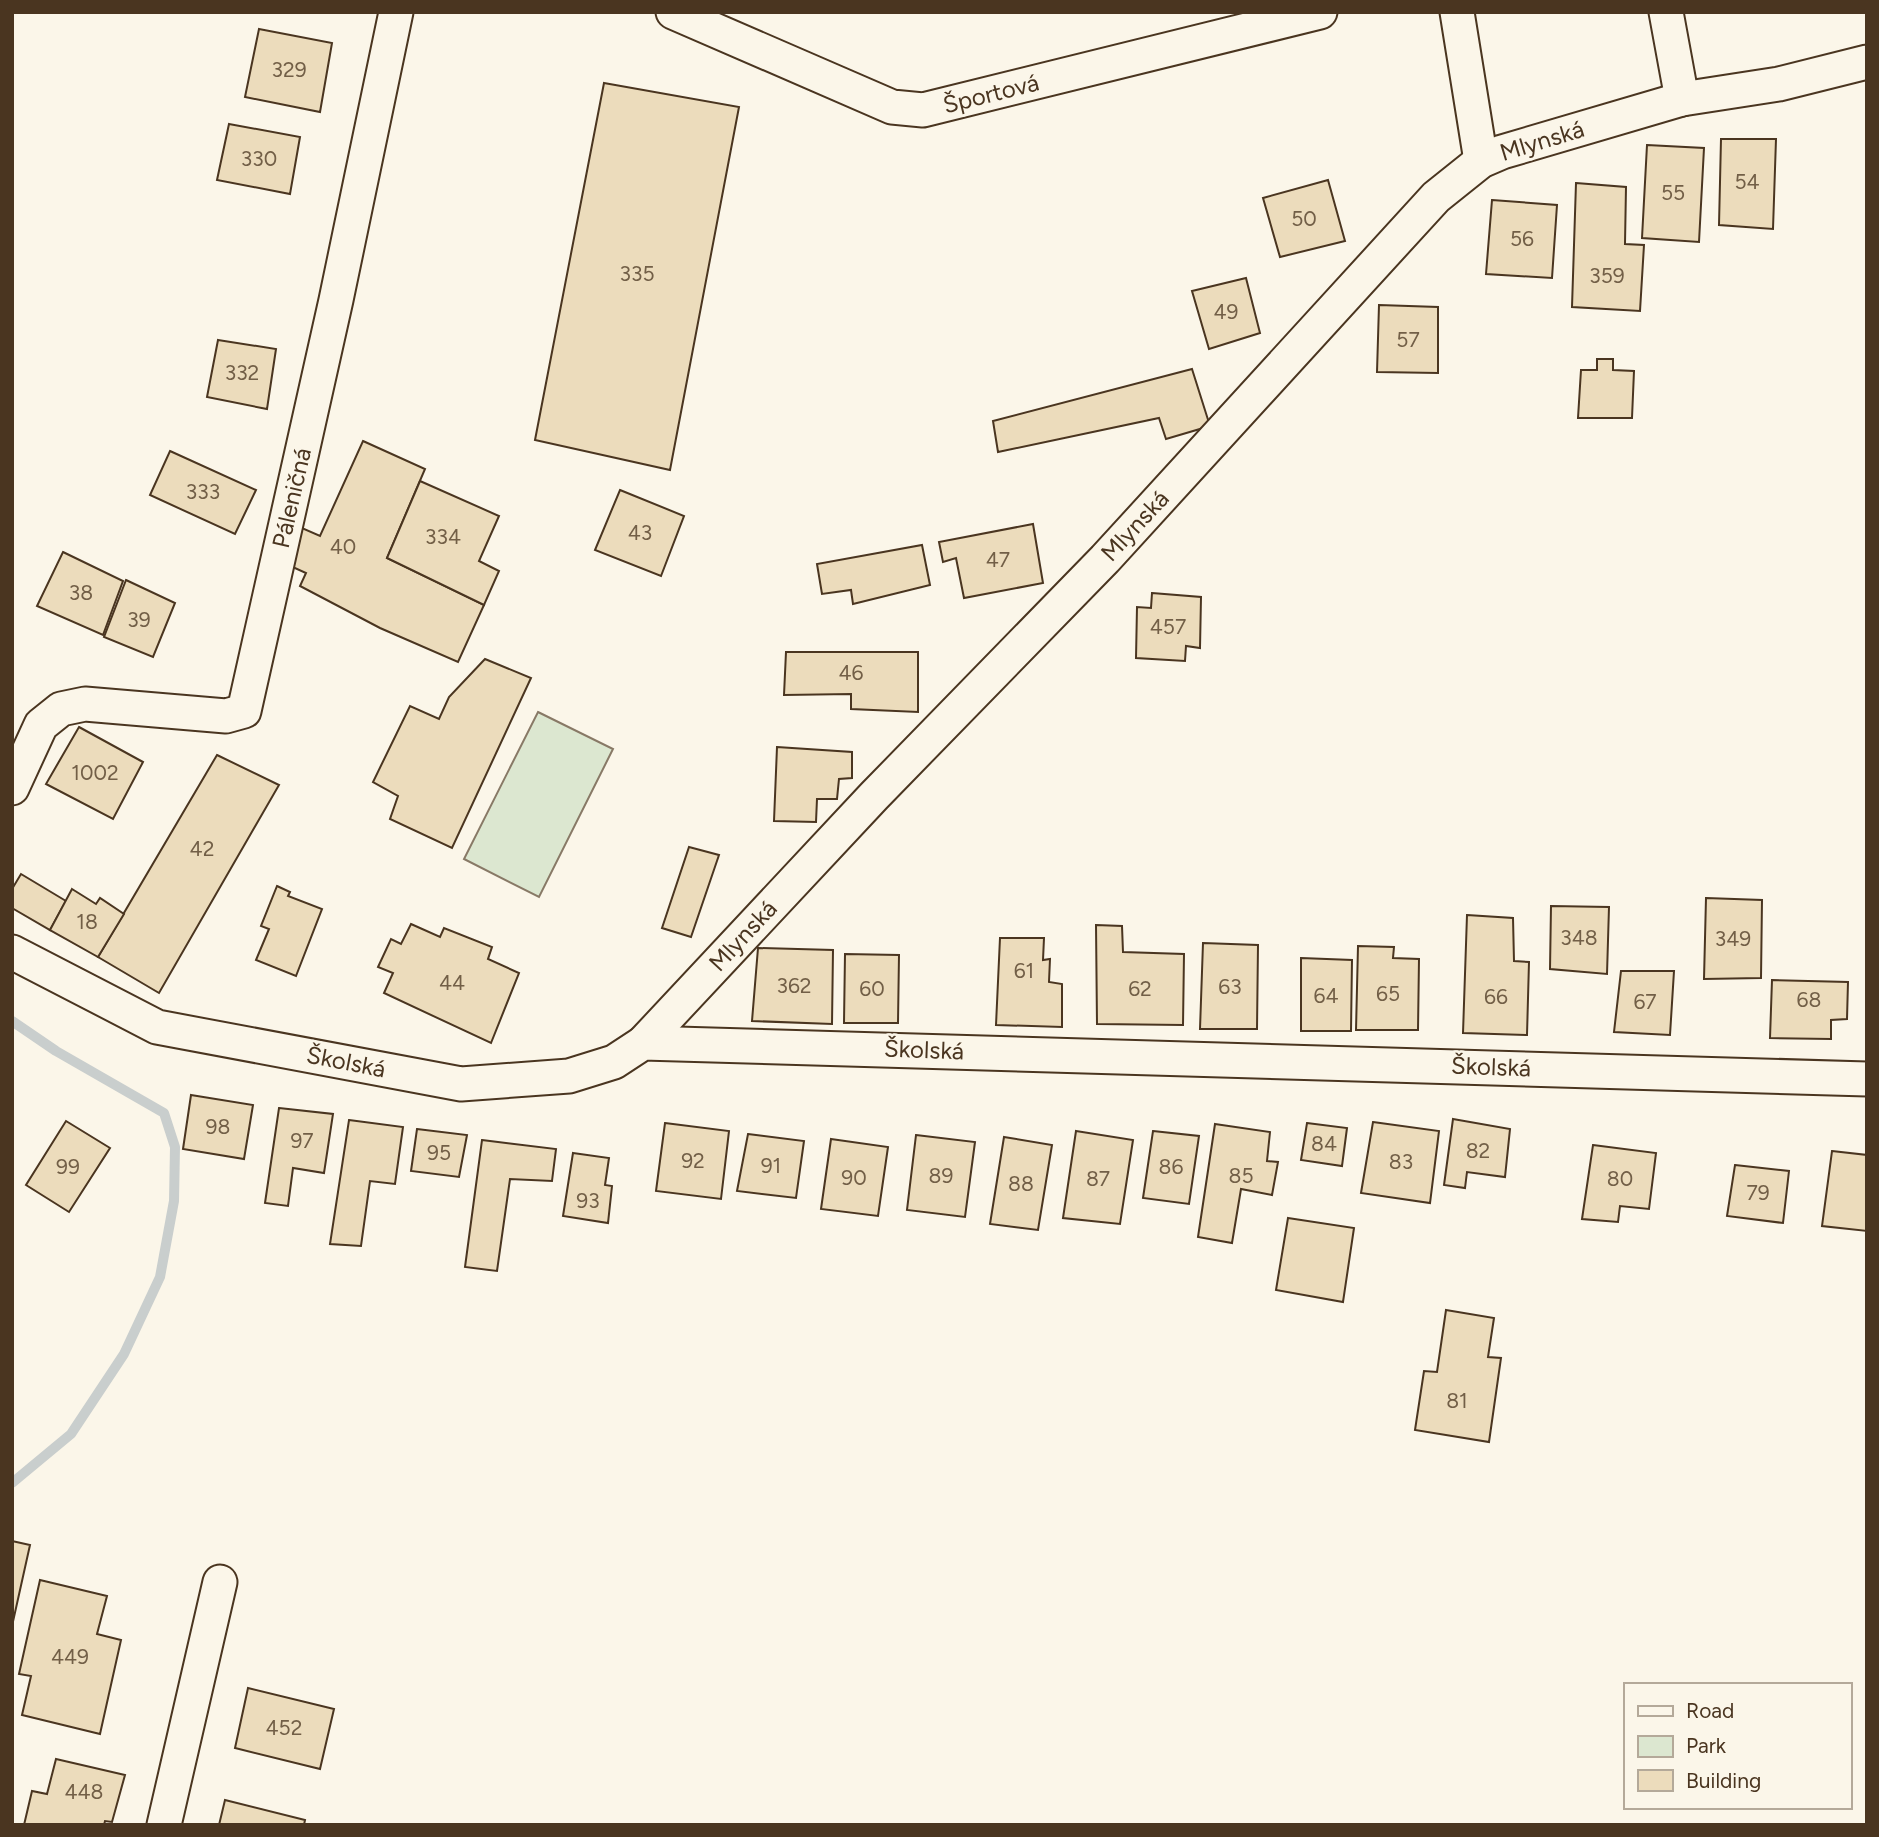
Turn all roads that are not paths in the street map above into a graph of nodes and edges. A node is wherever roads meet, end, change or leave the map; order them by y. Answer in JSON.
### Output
{"nodes":[{"id":1,"x":396,"y":12,"type":"edge"},
{"id":2,"x":673,"y":12,"type":"edge"},
{"id":3,"x":1457,"y":12,"type":"edge"},
{"id":4,"x":1666,"y":12,"type":"edge"},
{"id":5,"x":1299,"y":15,"type":"edge"},
{"id":6,"x":1867,"y":62,"type":"edge"},
{"id":7,"x":1682,"y":99,"type":"junction"},
{"id":8,"x":1481,"y":161,"type":"junction"},
{"id":9,"x":12,"y":788,"type":"edge"},
{"id":10,"x":12,"y":952,"type":"edge"},
{"id":11,"x":643,"y":1043,"type":"junction"},
{"id":12,"x":1867,"y":1079,"type":"edge"},
{"id":13,"x":220,"y":1582,"type":"dead end"},
{"id":14,"x":164,"y":1825,"type":"edge"}],
"edges":[{"from":1,"to":9,"type":"street","name":"Páleničná"},
{"from":2,"to":5,"type":"street","name":"Športová"},
{"from":3,"to":8,"type":"street"},
{"from":4,"to":7,"type":"street"},
{"from":6,"to":7,"type":"street","name":"Mlynská"},
{"from":7,"to":8,"type":"street","name":"Mlynská"},
{"from":8,"to":11,"type":"street","name":"Mlynská"},
{"from":10,"to":11,"type":"street","name":"Školská"},
{"from":11,"to":12,"type":"street","name":"Školská"},
{"from":13,"to":14,"type":"street"}]}
